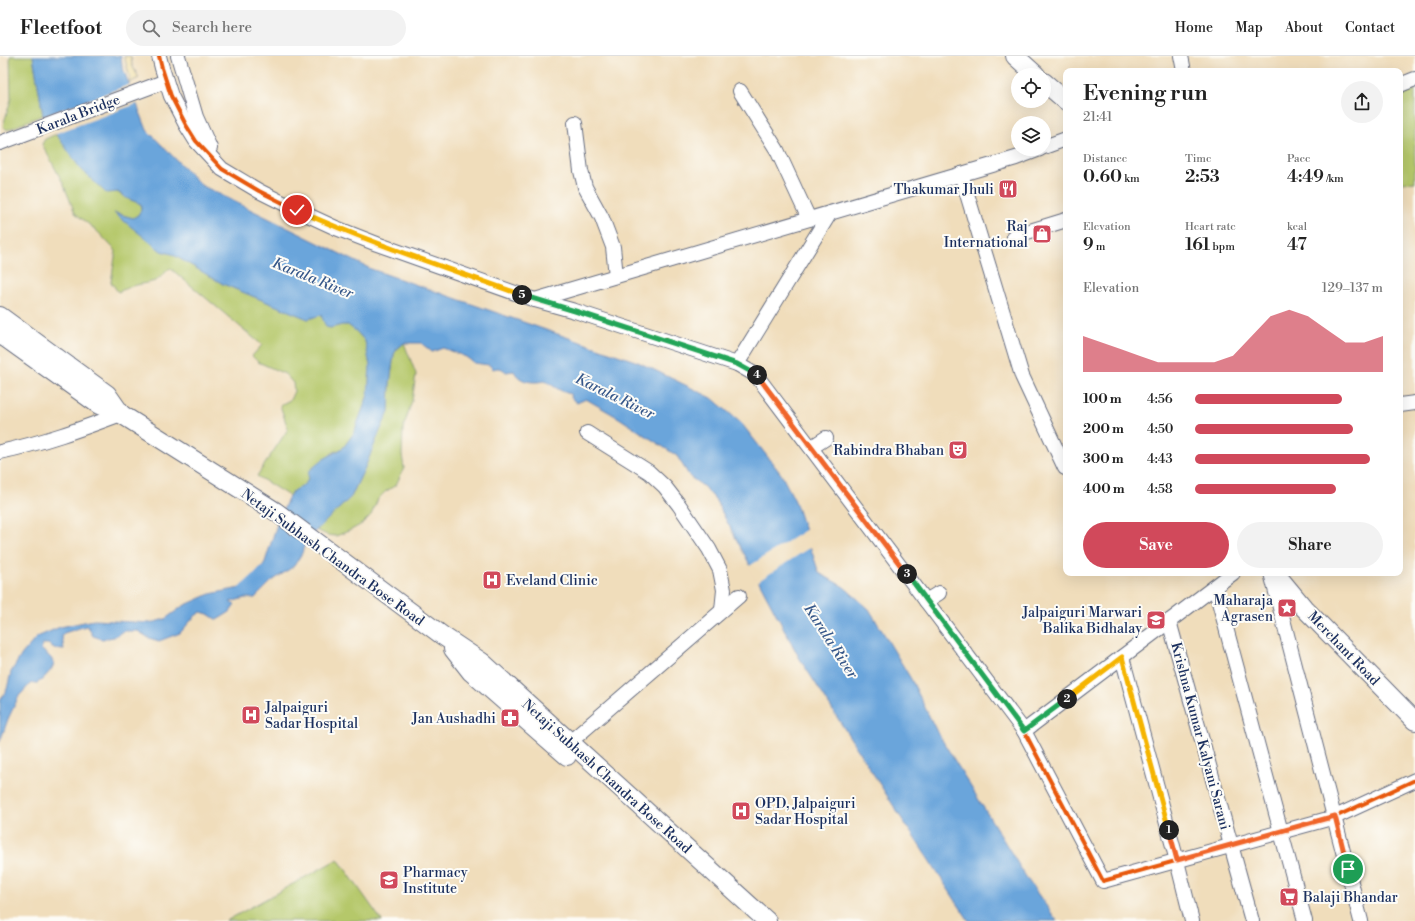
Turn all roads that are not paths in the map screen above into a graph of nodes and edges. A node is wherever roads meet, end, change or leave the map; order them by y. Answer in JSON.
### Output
{"nodes":[{"id":1,"x":159,"y":56,"type":"edge"},
{"id":2,"x":178,"y":56,"type":"edge"},
{"id":3,"x":1015,"y":56,"type":"edge"},
{"id":4,"x":1180,"y":56,"type":"edge"},
{"id":5,"x":1028,"y":68,"type":"edge"},
{"id":6,"x":1183,"y":68,"type":"edge"},
{"id":7,"x":1415,"y":79,"type":"edge"},
{"id":8,"x":161,"y":83,"type":"junction"},
{"id":9,"x":1403,"y":84,"type":"edge"},
{"id":10,"x":1051,"y":88,"type":"edge"},
{"id":11,"x":740,"y":91,"type":"dead end"},
{"id":12,"x":1063,"y":99,"type":"edge"},
{"id":13,"x":575,"y":123,"type":"dead end"},
{"id":14,"x":1063,"y":140,"type":"edge"},
{"id":15,"x":0,"y":143,"type":"edge"},
{"id":16,"x":1051,"y":144,"type":"edge"},
{"id":17,"x":1021,"y":156,"type":"edge"},
{"id":18,"x":222,"y":169,"type":"junction"},
{"id":19,"x":961,"y":174,"type":"junction"},
{"id":20,"x":830,"y":213,"type":"junction"},
{"id":21,"x":809,"y":219,"type":"junction"},
{"id":22,"x":1063,"y":221,"type":"edge"},
{"id":23,"x":1014,"y":236,"type":"dead end"},
{"id":24,"x":616,"y":276,"type":"junction"},
{"id":25,"x":535,"y":300,"type":"junction"},
{"id":26,"x":0,"y":316,"type":"edge"},
{"id":27,"x":0,"y":334,"type":"edge"},
{"id":28,"x":737,"y":364,"type":"junction"},
{"id":29,"x":1415,"y":403,"type":"edge"},
{"id":30,"x":1403,"y":405,"type":"edge"},
{"id":31,"x":121,"y":414,"type":"junction"},
{"id":32,"x":587,"y":433,"type":"dead end"},
{"id":33,"x":826,"y":438,"type":"dead end"},
{"id":34,"x":812,"y":447,"type":"junction"},
{"id":35,"x":0,"y":452,"type":"edge"},
{"id":36,"x":1063,"y":464,"type":"edge"},
{"id":37,"x":1229,"y":576,"type":"edge"},
{"id":38,"x":1272,"y":576,"type":"edge"},
{"id":39,"x":1277,"y":576,"type":"edge"},
{"id":40,"x":1215,"y":587,"type":"junction"},
{"id":41,"x":939,"y":593,"type":"dead end"},
{"id":42,"x":739,"y":596,"type":"dead end"},
{"id":43,"x":926,"y":601,"type":"junction"},
{"id":44,"x":722,"y":610,"type":"junction"},
{"id":45,"x":1169,"y":621,"type":"junction"},
{"id":46,"x":443,"y":636,"type":"junction"},
{"id":47,"x":1122,"y":657,"type":"junction"},
{"id":48,"x":1415,"y":721,"type":"edge"},
{"id":49,"x":1024,"y":731,"type":"junction"},
{"id":50,"x":570,"y":742,"type":"junction"},
{"id":51,"x":1415,"y":780,"type":"edge"},
{"id":52,"x":1335,"y":816,"type":"junction"},
{"id":53,"x":1282,"y":831,"type":"junction"},
{"id":54,"x":1231,"y":846,"type":"junction"},
{"id":55,"x":1177,"y":860,"type":"junction"},
{"id":56,"x":748,"y":921,"type":"edge"},
{"id":57,"x":767,"y":921,"type":"edge"},
{"id":58,"x":1192,"y":921,"type":"edge"},
{"id":59,"x":1252,"y":921,"type":"edge"},
{"id":60,"x":1305,"y":921,"type":"edge"},
{"id":61,"x":1361,"y":921,"type":"edge"}],
"edges":[{"from":1,"to":8,"type":"street"},
{"from":2,"to":18,"type":"street"},
{"from":3,"to":5,"type":"street"},
{"from":4,"to":6,"type":"street"},
{"from":7,"to":9,"type":"street"},
{"from":8,"to":15,"type":"street","name":"Karala Bridge"},
{"from":8,"to":18,"type":"street"},
{"from":10,"to":12,"type":"street"},
{"from":11,"to":21,"type":"street"},
{"from":13,"to":24,"type":"street"},
{"from":14,"to":16,"type":"street"},
{"from":17,"to":19,"type":"street"},
{"from":18,"to":25,"type":"street"},
{"from":19,"to":20,"type":"street"},
{"from":19,"to":36,"type":"street"},
{"from":20,"to":21,"type":"street"},
{"from":20,"to":28,"type":"street"},
{"from":21,"to":24,"type":"street"},
{"from":22,"to":23,"type":"street"},
{"from":24,"to":25,"type":"street"},
{"from":25,"to":28,"type":"street"},
{"from":26,"to":31,"type":"street","name":"Netaji Subhash Chandra Bose Road"},
{"from":27,"to":31,"type":"street","name":"Netaji Subhash Chandra Bose Road"},
{"from":28,"to":34,"type":"street"},
{"from":29,"to":30,"type":"street"},
{"from":31,"to":35,"type":"street"},
{"from":31,"to":46,"type":"street","name":"Netaji Subhash Chandra Bose Road"},
{"from":32,"to":44,"type":"street"},
{"from":33,"to":34,"type":"street"},
{"from":34,"to":43,"type":"street"},
{"from":37,"to":40,"type":"street"},
{"from":38,"to":52,"type":"street"},
{"from":39,"to":48,"type":"street","name":"Merchant Road"},
{"from":40,"to":45,"type":"street"},
{"from":40,"to":53,"type":"street"},
{"from":41,"to":43,"type":"street"},
{"from":42,"to":44,"type":"street"},
{"from":43,"to":49,"type":"street"},
{"from":44,"to":50,"type":"street"},
{"from":45,"to":47,"type":"street"},
{"from":45,"to":54,"type":"street","name":"Krishna Kumar Kalyani Sarani"},
{"from":46,"to":50,"type":"street","name":"Netaji Subhash Chandra Bose Road"},
{"from":46,"to":56,"type":"street","name":"Netaji Subhash Chandra Bose Road"},
{"from":47,"to":49,"type":"street"},
{"from":47,"to":55,"type":"street"},
{"from":49,"to":55,"type":"street"},
{"from":50,"to":57,"type":"street","name":"Netaji Subhash Chandra Bose Road"},
{"from":51,"to":52,"type":"street"},
{"from":52,"to":53,"type":"street"},
{"from":52,"to":61,"type":"street"},
{"from":53,"to":54,"type":"street"},
{"from":53,"to":60,"type":"street"},
{"from":54,"to":55,"type":"street"},
{"from":54,"to":59,"type":"street","name":"Krishna Kumar Kalyani Sarani"},
{"from":55,"to":58,"type":"street"}]}
